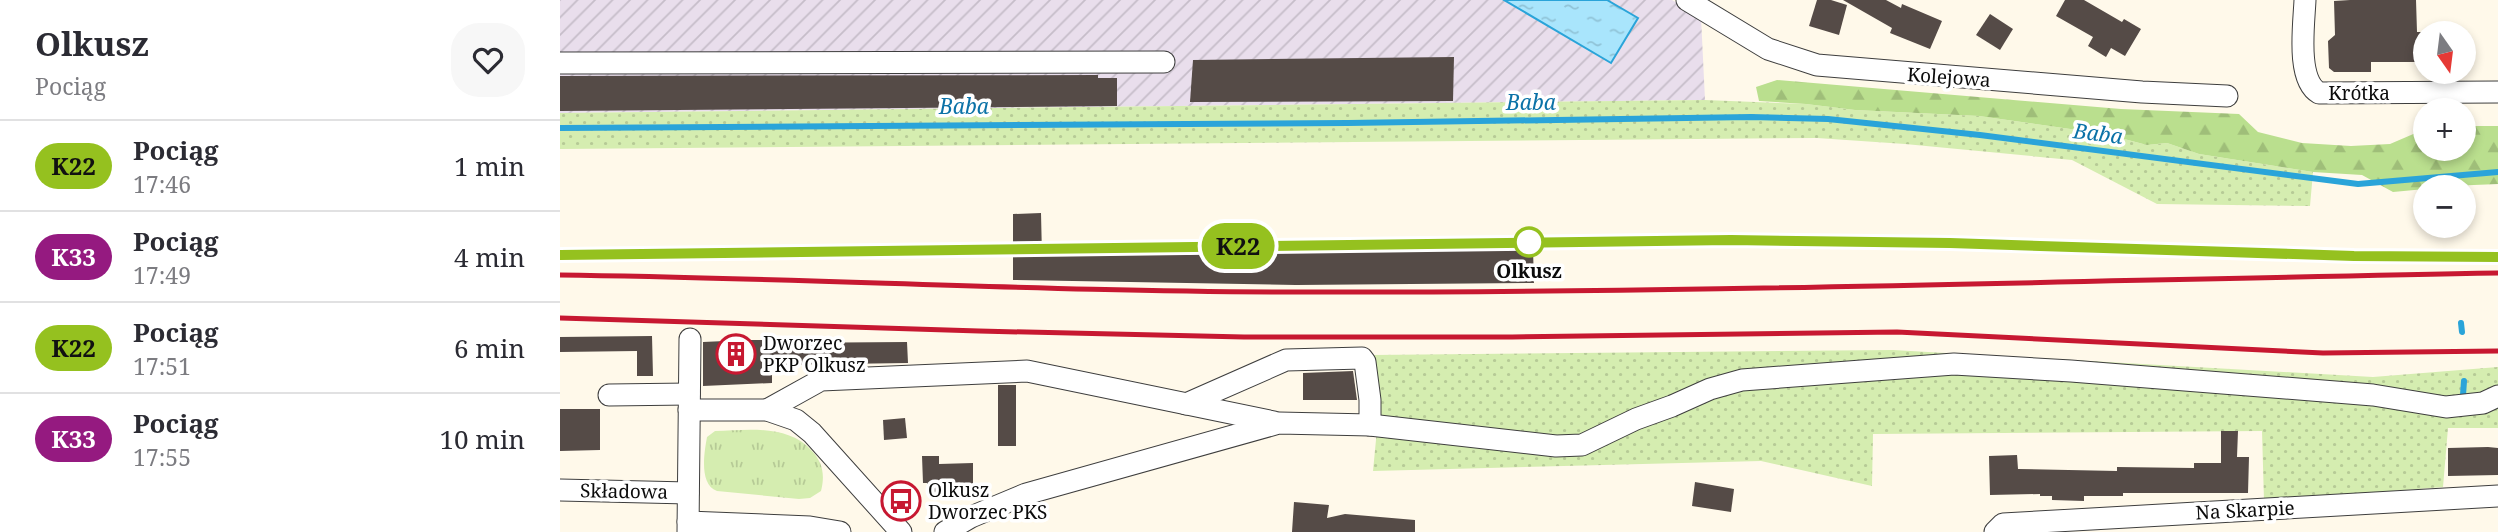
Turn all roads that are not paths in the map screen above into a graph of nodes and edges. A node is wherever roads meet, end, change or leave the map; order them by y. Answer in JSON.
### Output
{"nodes":[{"id":1,"x":1687,"y":0,"type":"edge"},
{"id":2,"x":2305,"y":0,"type":"edge"},
{"id":3,"x":1164,"y":62,"type":"dead end"},
{"id":4,"x":560,"y":63,"type":"edge"},
{"id":5,"x":2498,"y":92,"type":"edge"},
{"id":6,"x":2227,"y":96,"type":"dead end"},
{"id":7,"x":690,"y":339,"type":"dead end"},
{"id":8,"x":609,"y":395,"type":"dead end"},
{"id":9,"x":2498,"y":396,"type":"edge"},
{"id":10,"x":689,"y":402,"type":"junction"},
{"id":11,"x":1186,"y":404,"type":"junction"},
{"id":12,"x":767,"y":410,"type":"junction"},
{"id":13,"x":1279,"y":423,"type":"junction"},
{"id":14,"x":1370,"y":425,"type":"junction"},
{"id":15,"x":560,"y":490,"type":"edge"},
{"id":16,"x":688,"y":493,"type":"junction"},
{"id":17,"x":2498,"y":496,"type":"edge"},
{"id":18,"x":760,"y":529,"type":"edge"},
{"id":19,"x":901,"y":532,"type":"edge"},
{"id":20,"x":945,"y":532,"type":"edge"},
{"id":21,"x":1995,"y":532,"type":"edge"}],
"edges":[{"from":1,"to":6,"type":"street","name":"Kolejowa"},
{"from":2,"to":5,"type":"street","name":"Krótka"},
{"from":3,"to":4,"type":"street"},
{"from":7,"to":10,"type":"street"},
{"from":8,"to":10,"type":"street"},
{"from":9,"to":14,"type":"street"},
{"from":10,"to":12,"type":"street"},
{"from":10,"to":16,"type":"street"},
{"from":11,"to":12,"type":"street"},
{"from":11,"to":13,"type":"street"},
{"from":11,"to":14,"type":"street"},
{"from":12,"to":19,"type":"street"},
{"from":13,"to":14,"type":"street"},
{"from":13,"to":20,"type":"street"},
{"from":15,"to":16,"type":"street","name":"Składowa"},
{"from":16,"to":18,"type":"street"},
{"from":17,"to":21,"type":"street","name":"Na Skarpie"}]}
